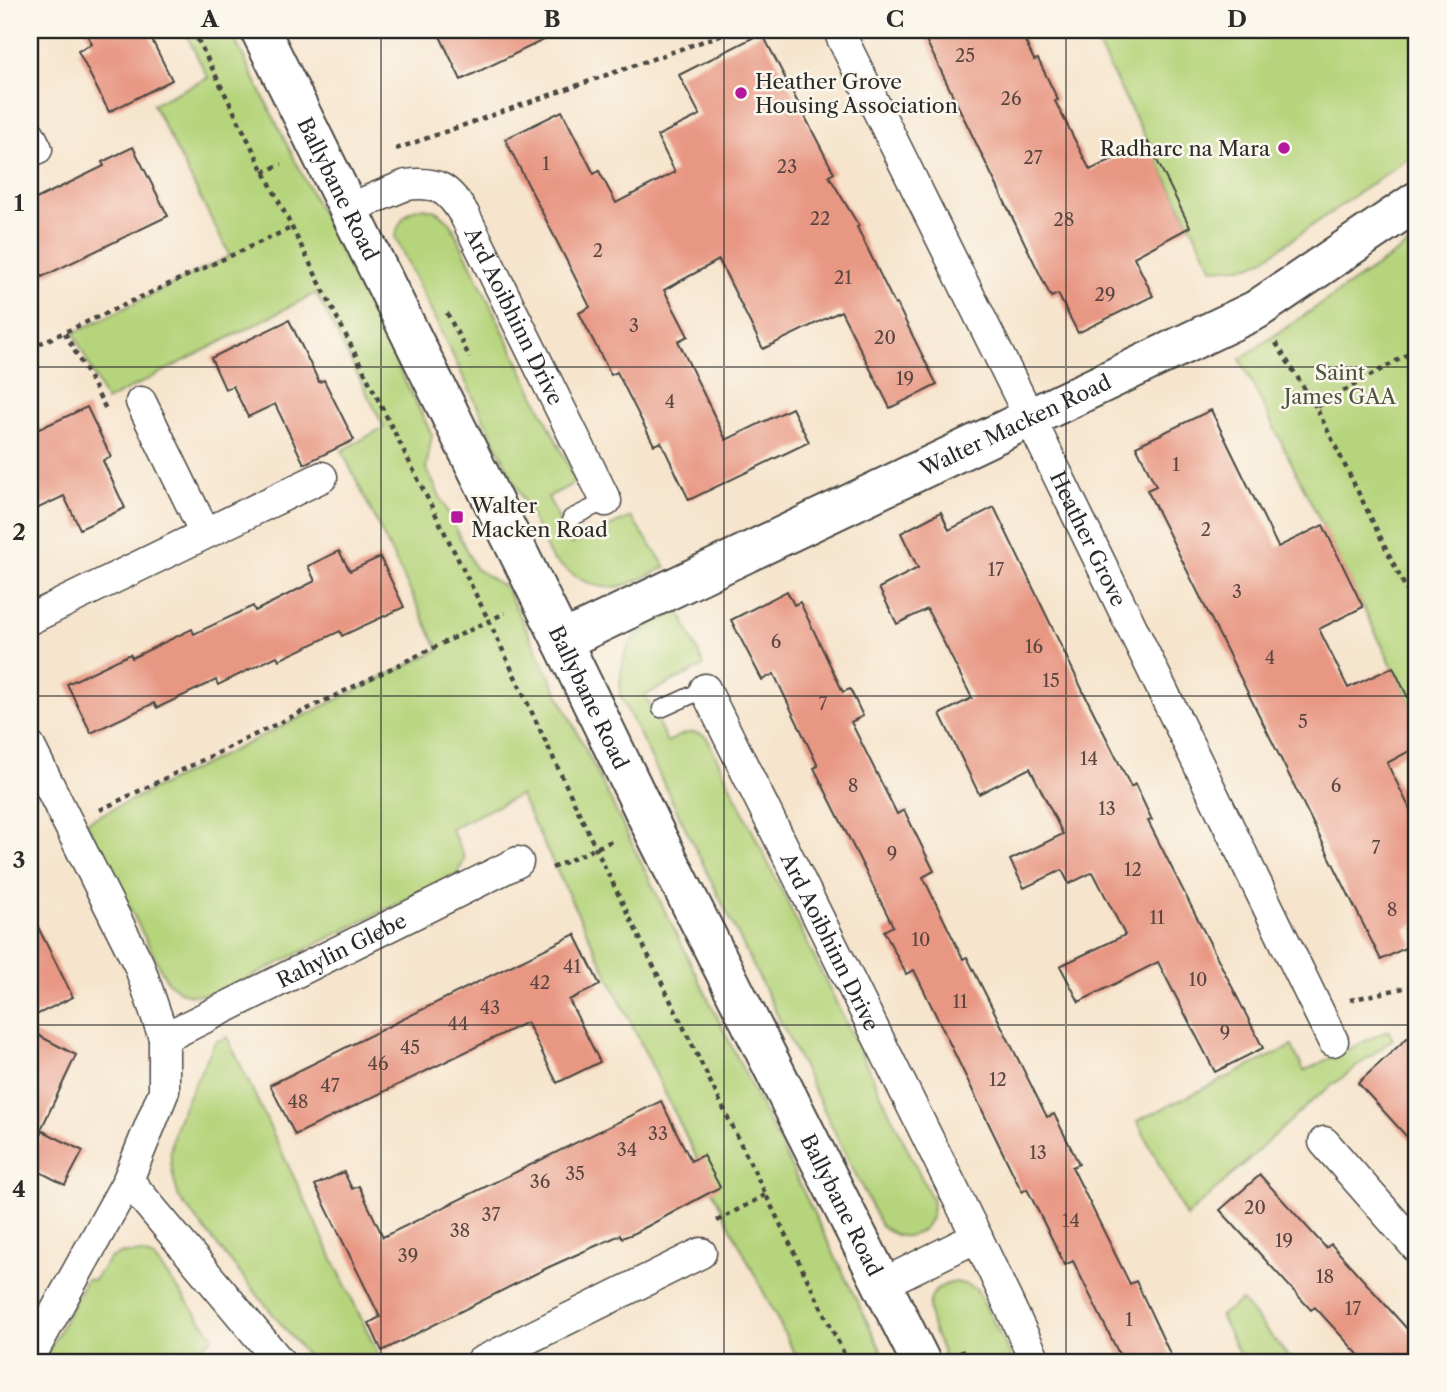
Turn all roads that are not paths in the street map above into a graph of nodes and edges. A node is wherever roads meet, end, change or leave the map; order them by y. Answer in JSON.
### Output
{"nodes":[{"id":1,"x":260,"y":30,"type":"edge"},
{"id":2,"x":841,"y":36,"type":"dead end"},
{"id":3,"x":1417,"y":201,"type":"edge"},
{"id":4,"x":348,"y":209,"type":"junction"},
{"id":5,"x":141,"y":402,"type":"road end"},
{"id":6,"x":1030,"y":418,"type":"junction"},
{"id":7,"x":322,"y":477,"type":"dead end"},
{"id":8,"x":606,"y":501,"type":"joint"},
{"id":9,"x":571,"y":518,"type":"dead end"},
{"id":10,"x":205,"y":533,"type":"junction"},
{"id":11,"x":30,"y":620,"type":"edge"},
{"id":12,"x":562,"y":641,"type":"junction"},
{"id":13,"x":705,"y":689,"type":"joint"},
{"id":14,"x":661,"y":709,"type":"dead end"},
{"id":15,"x":30,"y":747,"type":"edge"},
{"id":16,"x":518,"y":862,"type":"road end"},
{"id":17,"x":164,"y":1038,"type":"junction"},
{"id":18,"x":1333,"y":1041,"type":"dead end"},
{"id":19,"x":1324,"y":1142,"type":"dead end"},
{"id":20,"x":128,"y":1180,"type":"junction"},
{"id":21,"x":977,"y":1237,"type":"junction"},
{"id":22,"x":1417,"y":1248,"type":"edge"},
{"id":23,"x":701,"y":1253,"type":"road end"},
{"id":24,"x":882,"y":1284,"type":"junction"},
{"id":25,"x":30,"y":1357,"type":"edge"},
{"id":26,"x":280,"y":1362,"type":"edge"},
{"id":27,"x":481,"y":1362,"type":"edge"},
{"id":28,"x":921,"y":1362,"type":"edge"},
{"id":29,"x":1036,"y":1362,"type":"edge"}],
"edges":[{"from":1,"to":4,"type":"main road","name":"Ballybane Road"},
{"from":2,"to":6,"type":"street","name":"Heather Grove"},
{"from":3,"to":6,"type":"main road","name":"Walter Macken Road"},
{"from":4,"to":8,"type":"street","name":"Ard Aoibhinn Drive"},
{"from":4,"to":12,"type":"main road","name":"Ballybane Road"},
{"from":5,"to":10,"type":"street"},
{"from":6,"to":12,"type":"main road","name":"Walter Macken Road"},
{"from":6,"to":18,"type":"street","name":"Heather Grove"},
{"from":7,"to":10,"type":"street"},
{"from":8,"to":9,"type":"lane","name":"Ard Aoibhinn Drive"},
{"from":10,"to":11,"type":"street"},
{"from":12,"to":24,"type":"main road","name":"Ballybane Road"},
{"from":13,"to":14,"type":"lane","name":"Ard Aoibhinn Drive"},
{"from":13,"to":21,"type":"street","name":"Ard Aoibhinn Drive"},
{"from":15,"to":17,"type":"street"},
{"from":16,"to":17,"type":"street","name":"Rahylin Glebe"},
{"from":17,"to":20,"type":"street"},
{"from":19,"to":22,"type":"street"},
{"from":20,"to":25,"type":"street"},
{"from":20,"to":26,"type":"street"},
{"from":21,"to":24,"type":"street"},
{"from":21,"to":29,"type":"street","name":"Ard Aoibhinn Drive"},
{"from":23,"to":27,"type":"street"},
{"from":24,"to":28,"type":"main road","name":"Ballybane Road"}]}
